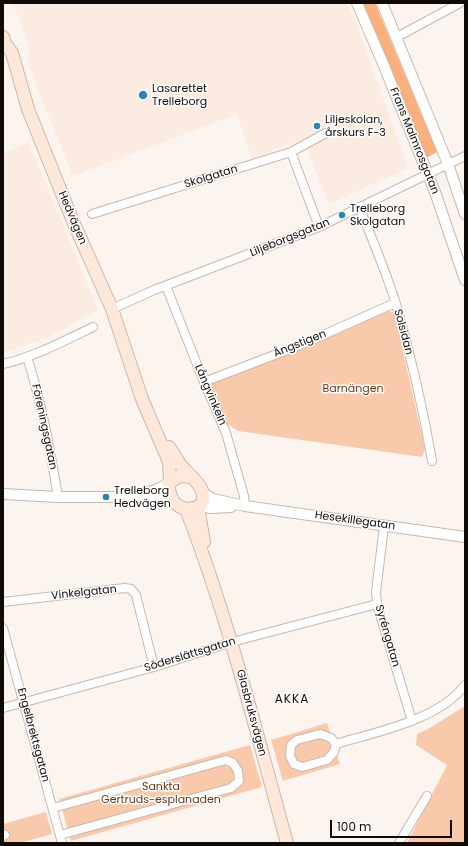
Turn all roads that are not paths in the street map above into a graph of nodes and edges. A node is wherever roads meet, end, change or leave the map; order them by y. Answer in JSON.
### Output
{"nodes":[{"id":1,"x":357,"y":3,"type":"edge"},
{"id":2,"x":382,"y":3,"type":"edge"},
{"id":3,"x":460,"y":3,"type":"edge"},
{"id":4,"x":3,"y":37,"type":"edge"},
{"id":5,"x":397,"y":37,"type":"junction"},
{"id":6,"x":326,"y":133,"type":"dead end"},
{"id":7,"x":291,"y":152,"type":"junction"},
{"id":8,"x":465,"y":156,"type":"edge"},
{"id":9,"x":448,"y":164,"type":"junction"},
{"id":10,"x":427,"y":174,"type":"junction"},
{"id":11,"x":359,"y":207,"type":"junction"},
{"id":12,"x":92,"y":214,"type":"dead end"},
{"id":13,"x":465,"y":214,"type":"edge"},
{"id":14,"x":319,"y":227,"type":"junction"},
{"id":15,"x":465,"y":280,"type":"edge"},
{"id":16,"x":166,"y":286,"type":"junction"},
{"id":17,"x":395,"y":302,"type":"junction"},
{"id":18,"x":112,"y":309,"type":"junction"},
{"id":19,"x":93,"y":327,"type":"dead end"},
{"id":20,"x":27,"y":357,"type":"junction"},
{"id":21,"x":3,"y":364,"type":"edge"},
{"id":22,"x":204,"y":382,"type":"junction"},
{"id":23,"x":142,"y":399,"type":"junction"},
{"id":24,"x":432,"y":461,"type":"dead end"},
{"id":25,"x":191,"y":476,"type":"junction"},
{"id":26,"x":170,"y":482,"type":"junction"},
{"id":27,"x":203,"y":493,"type":"junction"},
{"id":28,"x":3,"y":494,"type":"edge"},
{"id":29,"x":58,"y":497,"type":"junction"},
{"id":30,"x":137,"y":497,"type":"junction"},
{"id":31,"x":174,"y":502,"type":"junction"},
{"id":32,"x":245,"y":506,"type":"junction"},
{"id":33,"x":195,"y":507,"type":"junction"},
{"id":34,"x":384,"y":526,"type":"junction"},
{"id":35,"x":465,"y":537,"type":"edge"},
{"id":36,"x":3,"y":602,"type":"edge"},
{"id":37,"x":377,"y":604,"type":"junction"},
{"id":38,"x":3,"y":628,"type":"edge"},
{"id":39,"x":232,"y":642,"type":"junction"},
{"id":40,"x":154,"y":667,"type":"junction"},
{"id":41,"x":465,"y":685,"type":"edge"},
{"id":42,"x":24,"y":702,"type":"junction"},
{"id":43,"x":3,"y":708,"type":"edge"},
{"id":44,"x":412,"y":721,"type":"junction"},
{"id":45,"x":336,"y":744,"type":"junction"},
{"id":46,"x":427,"y":796,"type":"dead end"},
{"id":47,"x":53,"y":808,"type":"junction"},
{"id":48,"x":61,"y":839,"type":"edge"},
{"id":49,"x":287,"y":843,"type":"edge"},
{"id":50,"x":399,"y":843,"type":"edge"}],
"edges":[{"from":1,"to":10,"type":"street","name":"Frans Malmrosgatan"},
{"from":2,"to":5,"type":"street","name":"Frans Malmrosgatan"},
{"from":3,"to":5,"type":"street"},
{"from":4,"to":18,"type":"main road","name":"Hedvägen"},
{"from":5,"to":9,"type":"street","name":"Frans Malmrosgatan"},
{"from":6,"to":7,"type":"street","name":"Skolgatan"},
{"from":7,"to":12,"type":"street","name":"Skolgatan"},
{"from":7,"to":14,"type":"street"},
{"from":8,"to":9,"type":"street","name":"Liljeborgsgatan"},
{"from":9,"to":10,"type":"street","name":"Liljeborgsgatan"},
{"from":9,"to":13,"type":"street","name":"Frans Malmrosgatan"},
{"from":10,"to":11,"type":"street","name":"Liljeborgsgatan"},
{"from":10,"to":15,"type":"street","name":"Frans Malmrosgatan"},
{"from":11,"to":14,"type":"street","name":"Liljeborgsgatan"},
{"from":11,"to":17,"type":"street","name":"Solsidan"},
{"from":14,"to":16,"type":"street","name":"Liljeborgsgatan"},
{"from":16,"to":18,"type":"street","name":"Liljeborgsgatan"},
{"from":16,"to":22,"type":"street","name":"Långvinkeln"},
{"from":17,"to":22,"type":"street","name":"Ängstigen"},
{"from":17,"to":24,"type":"street","name":"Solsidan"},
{"from":18,"to":23,"type":"main road","name":"Hedvägen"},
{"from":19,"to":20,"type":"street"},
{"from":20,"to":21,"type":"street"},
{"from":20,"to":29,"type":"street","name":"Föreningsgatan"},
{"from":22,"to":32,"type":"street","name":"Långvinkeln"},
{"from":23,"to":25,"type":"main road","name":"Hedvägen"},
{"from":23,"to":26,"type":"main road","name":"Hedvägen"},
{"from":25,"to":26,"type":"main road"},
{"from":25,"to":27,"type":"main road","name":"Hedvägen"},
{"from":26,"to":30,"type":"street"},
{"from":26,"to":31,"type":"main road","name":"Hedvägen"},
{"from":27,"to":32,"type":"street","name":"Hesekillegatan"},
{"from":27,"to":33,"type":"main road"},
{"from":28,"to":29,"type":"street"},
{"from":29,"to":30,"type":"street"},
{"from":30,"to":31,"type":"street"},
{"from":31,"to":33,"type":"main road"},
{"from":32,"to":33,"type":"street","name":"Hesekillegatan"},
{"from":32,"to":34,"type":"street","name":"Hesekillegatan"},
{"from":33,"to":39,"type":"main road","name":"Glasbruksvägen"},
{"from":34,"to":35,"type":"street","name":"Hesekillegatan"},
{"from":34,"to":37,"type":"street","name":"Syréngatan"},
{"from":36,"to":40,"type":"street","name":"Vinkelgatan"},
{"from":37,"to":39,"type":"street","name":"Söderslättsgatan"},
{"from":37,"to":44,"type":"street","name":"Syréngatan"},
{"from":38,"to":42,"type":"street","name":"Engelbrektsgatan"},
{"from":39,"to":40,"type":"street","name":"Söderslättsgatan"},
{"from":39,"to":49,"type":"main road","name":"Glasbruksvägen"},
{"from":40,"to":42,"type":"street","name":"Söderslättsgatan"},
{"from":41,"to":44,"type":"street"},
{"from":42,"to":43,"type":"street","name":"Söderslättsgatan"},
{"from":42,"to":47,"type":"street","name":"Engelbrektsgatan"},
{"from":44,"to":45,"type":"street"},
{"from":45,"to":45,"type":"street"},
{"from":46,"to":50,"type":"street"},
{"from":47,"to":48,"type":"street","name":"Engelbrektsgatan"},
{"from":47,"to":48,"type":"street"}]}
